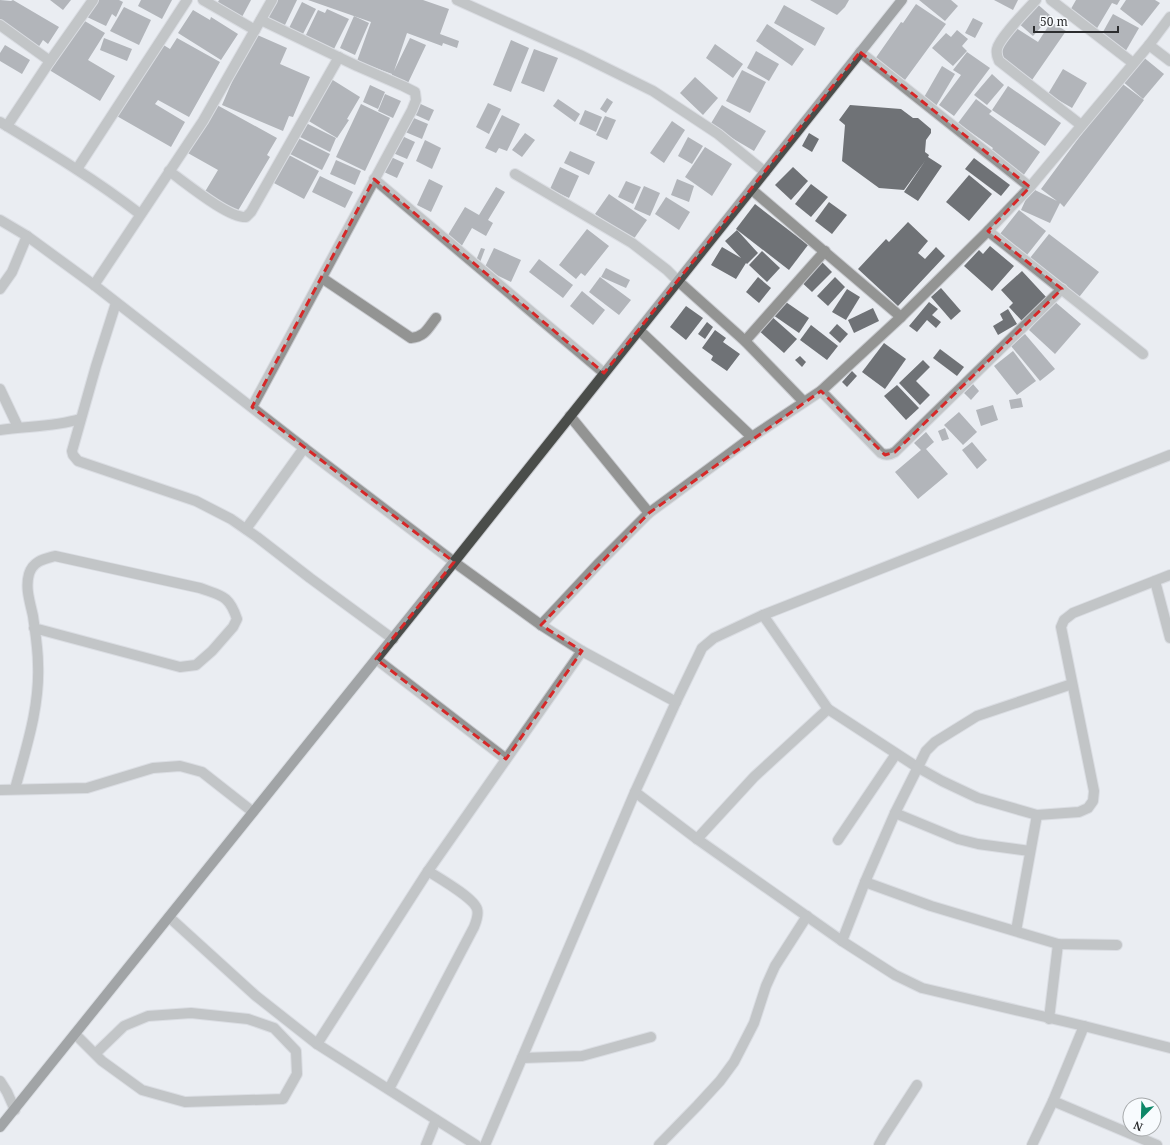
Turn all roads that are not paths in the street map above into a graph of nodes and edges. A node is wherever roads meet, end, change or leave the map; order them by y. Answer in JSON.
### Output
{"nodes":[{"id":1,"x":93,"y":0,"type":"edge"},
{"id":2,"x":187,"y":0,"type":"edge"},
{"id":3,"x":203,"y":0,"type":"edge"},
{"id":4,"x":272,"y":0,"type":"edge"},
{"id":5,"x":457,"y":0,"type":"edge"},
{"id":6,"x":902,"y":0,"type":"edge"},
{"id":7,"x":1036,"y":0,"type":"edge"},
{"id":8,"x":1051,"y":0,"type":"edge"},
{"id":9,"x":1170,"y":17,"type":"edge"},
{"id":10,"x":261,"y":20,"type":"junction"},
{"id":11,"x":0,"y":25,"type":"edge"},
{"id":12,"x":255,"y":30,"type":"junction"},
{"id":13,"x":1149,"y":45,"type":"junction"},
{"id":14,"x":860,"y":52,"type":"junction"},
{"id":15,"x":339,"y":57,"type":"junction"},
{"id":16,"x":50,"y":61,"type":"junction"},
{"id":17,"x":1170,"y":61,"type":"edge"},
{"id":18,"x":1133,"y":63,"type":"junction"},
{"id":19,"x":4,"y":124,"type":"edge"},
{"id":20,"x":1081,"y":125,"type":"junction"},
{"id":21,"x":77,"y":169,"type":"junction"},
{"id":22,"x":169,"y":171,"type":"junction"},
{"id":23,"x":765,"y":172,"type":"junction"},
{"id":24,"x":515,"y":174,"type":"dead end"},
{"id":25,"x":374,"y":179,"type":"junction"},
{"id":26,"x":1030,"y":187,"type":"junction"},
{"id":27,"x":751,"y":190,"type":"junction"},
{"id":28,"x":140,"y":214,"type":"junction"},
{"id":29,"x":0,"y":220,"type":"edge"},
{"id":30,"x":988,"y":231,"type":"junction"},
{"id":31,"x":27,"y":236,"type":"junction"},
{"id":32,"x":825,"y":251,"type":"junction"},
{"id":33,"x":322,"y":278,"type":"junction"},
{"id":34,"x":678,"y":281,"type":"junction"},
{"id":35,"x":94,"y":285,"type":"junction"},
{"id":36,"x":0,"y":289,"type":"edge"},
{"id":37,"x":1062,"y":289,"type":"junction"},
{"id":38,"x":116,"y":302,"type":"junction"},
{"id":39,"x":901,"y":317,"type":"junction"},
{"id":40,"x":436,"y":318,"type":"dead end"},
{"id":41,"x":639,"y":330,"type":"junction"},
{"id":42,"x":745,"y":340,"type":"junction"},
{"id":43,"x":1143,"y":354,"type":"dead end"},
{"id":44,"x":604,"y":373,"type":"junction"},
{"id":45,"x":0,"y":389,"type":"edge"},
{"id":46,"x":821,"y":391,"type":"junction"},
{"id":47,"x":804,"y":402,"type":"junction"},
{"id":48,"x":252,"y":407,"type":"junction"},
{"id":49,"x":570,"y":416,"type":"junction"},
{"id":50,"x":80,"y":419,"type":"junction"},
{"id":51,"x":18,"y":427,"type":"junction"},
{"id":52,"x":0,"y":430,"type":"edge"},
{"id":53,"x":752,"y":437,"type":"junction"},
{"id":54,"x":304,"y":448,"type":"junction"},
{"id":55,"x":1170,"y":456,"type":"edge"},
{"id":56,"x":649,"y":513,"type":"junction"},
{"id":57,"x":246,"y":529,"type":"junction"},
{"id":58,"x":454,"y":562,"type":"junction"},
{"id":59,"x":1170,"y":575,"type":"edge"},
{"id":60,"x":1155,"y":581,"type":"junction"},
{"id":61,"x":763,"y":615,"type":"junction"},
{"id":62,"x":541,"y":625,"type":"junction"},
{"id":63,"x":34,"y":628,"type":"junction"},
{"id":64,"x":1170,"y":638,"type":"edge"},
{"id":65,"x":393,"y":639,"type":"junction"},
{"id":66,"x":582,"y":651,"type":"junction"},
{"id":67,"x":376,"y":659,"type":"junction"},
{"id":68,"x":1072,"y":684,"type":"junction"},
{"id":69,"x":676,"y":702,"type":"junction"},
{"id":70,"x":828,"y":709,"type":"junction"},
{"id":71,"x":896,"y":754,"type":"junction"},
{"id":72,"x":506,"y":760,"type":"junction"},
{"id":73,"x":917,"y":767,"type":"junction"},
{"id":74,"x":15,"y":789,"type":"junction"},
{"id":75,"x":0,"y":790,"type":"edge"},
{"id":76,"x":635,"y":792,"type":"junction"},
{"id":77,"x":253,"y":812,"type":"junction"},
{"id":78,"x":895,"y":813,"type":"junction"},
{"id":79,"x":1037,"y":815,"type":"junction"},
{"id":80,"x":697,"y":839,"type":"junction"},
{"id":81,"x":838,"y":840,"type":"dead end"},
{"id":82,"x":1030,"y":852,"type":"junction"},
{"id":83,"x":428,"y":871,"type":"junction"},
{"id":84,"x":865,"y":882,"type":"junction"},
{"id":85,"x":807,"y":916,"type":"junction"},
{"id":86,"x":169,"y":917,"type":"junction"},
{"id":87,"x":1016,"y":931,"type":"junction"},
{"id":88,"x":842,"y":941,"type":"junction"},
{"id":89,"x":1058,"y":944,"type":"junction"},
{"id":90,"x":1117,"y":945,"type":"dead end"},
{"id":91,"x":1049,"y":1019,"type":"junction"},
{"id":92,"x":1084,"y":1026,"type":"junction"},
{"id":93,"x":75,"y":1034,"type":"junction"},
{"id":94,"x":651,"y":1038,"type":"dead end"},
{"id":95,"x":317,"y":1044,"type":"junction"},
{"id":96,"x":1170,"y":1048,"type":"edge"},
{"id":97,"x":95,"y":1054,"type":"junction"},
{"id":98,"x":522,"y":1058,"type":"junction"},
{"id":99,"x":0,"y":1081,"type":"edge"},
{"id":100,"x":918,"y":1085,"type":"dead end"},
{"id":101,"x":389,"y":1090,"type":"junction"},
{"id":102,"x":1053,"y":1101,"type":"junction"},
{"id":103,"x":14,"y":1110,"type":"junction"},
{"id":104,"x":436,"y":1120,"type":"junction"},
{"id":105,"x":0,"y":1128,"type":"edge"},
{"id":106,"x":426,"y":1145,"type":"edge"},
{"id":107,"x":476,"y":1145,"type":"edge"},
{"id":108,"x":485,"y":1145,"type":"edge"},
{"id":109,"x":658,"y":1145,"type":"edge"},
{"id":110,"x":879,"y":1145,"type":"edge"},
{"id":111,"x":1032,"y":1145,"type":"edge"},
{"id":112,"x":1157,"y":1145,"type":"edge"}],
"edges":[{"from":1,"to":16,"type":"street"},
{"from":2,"to":21,"type":"street"},
{"from":3,"to":12,"type":"street"},
{"from":4,"to":10,"type":"street"},
{"from":5,"to":23,"type":"street"},
{"from":6,"to":14,"type":"main road"},
{"from":7,"to":20,"type":"street"},
{"from":8,"to":18,"type":"street"},
{"from":9,"to":13,"type":"street"},
{"from":10,"to":12,"type":"street"},
{"from":10,"to":15,"type":"street"},
{"from":11,"to":16,"type":"street"},
{"from":12,"to":22,"type":"street"},
{"from":13,"to":17,"type":"street"},
{"from":13,"to":18,"type":"street"},
{"from":14,"to":23,"type":"main road"},
{"from":14,"to":26,"type":"street"},
{"from":15,"to":22,"type":"street"},
{"from":15,"to":25,"type":"street"},
{"from":16,"to":19,"type":"street"},
{"from":18,"to":20,"type":"street"},
{"from":19,"to":21,"type":"street"},
{"from":20,"to":26,"type":"street"},
{"from":21,"to":28,"type":"street"},
{"from":22,"to":28,"type":"street"},
{"from":23,"to":27,"type":"main road"},
{"from":24,"to":34,"type":"street"},
{"from":25,"to":33,"type":"street"},
{"from":25,"to":44,"type":"street"},
{"from":26,"to":30,"type":"street"},
{"from":27,"to":32,"type":"street"},
{"from":27,"to":34,"type":"main road"},
{"from":28,"to":35,"type":"street"},
{"from":29,"to":31,"type":"street"},
{"from":30,"to":37,"type":"street"},
{"from":30,"to":39,"type":"street"},
{"from":31,"to":35,"type":"street"},
{"from":31,"to":36,"type":"street"},
{"from":32,"to":39,"type":"street"},
{"from":32,"to":42,"type":"street"},
{"from":33,"to":40,"type":"street"},
{"from":33,"to":48,"type":"street"},
{"from":34,"to":41,"type":"main road"},
{"from":34,"to":42,"type":"street"},
{"from":35,"to":38,"type":"street"},
{"from":37,"to":43,"type":"street"},
{"from":37,"to":46,"type":"street"},
{"from":38,"to":48,"type":"street"},
{"from":38,"to":50,"type":"street"},
{"from":39,"to":46,"type":"street"},
{"from":41,"to":44,"type":"main road"},
{"from":41,"to":53,"type":"street"},
{"from":42,"to":47,"type":"street"},
{"from":44,"to":49,"type":"main road"},
{"from":45,"to":51,"type":"street"},
{"from":46,"to":47,"type":"street"},
{"from":47,"to":53,"type":"street"},
{"from":48,"to":54,"type":"street"},
{"from":49,"to":56,"type":"street"},
{"from":49,"to":58,"type":"main road"},
{"from":50,"to":51,"type":"street"},
{"from":50,"to":57,"type":"street"},
{"from":51,"to":52,"type":"street"},
{"from":53,"to":56,"type":"street"},
{"from":54,"to":57,"type":"street"},
{"from":54,"to":58,"type":"street"},
{"from":55,"to":61,"type":"street"},
{"from":56,"to":62,"type":"street"},
{"from":57,"to":65,"type":"street"},
{"from":58,"to":62,"type":"street"},
{"from":58,"to":65,"type":"main road"},
{"from":59,"to":60,"type":"street"},
{"from":60,"to":64,"type":"street"},
{"from":60,"to":68,"type":"street"},
{"from":61,"to":69,"type":"street"},
{"from":61,"to":70,"type":"street"},
{"from":62,"to":66,"type":"street"},
{"from":63,"to":63,"type":"street"},
{"from":63,"to":74,"type":"street"},
{"from":65,"to":67,"type":"main road"},
{"from":66,"to":69,"type":"street"},
{"from":66,"to":72,"type":"street"},
{"from":67,"to":72,"type":"street"},
{"from":67,"to":77,"type":"main road"},
{"from":68,"to":73,"type":"street"},
{"from":68,"to":79,"type":"street"},
{"from":69,"to":76,"type":"street"},
{"from":70,"to":71,"type":"street"},
{"from":70,"to":80,"type":"street"},
{"from":71,"to":73,"type":"street"},
{"from":71,"to":81,"type":"street"},
{"from":72,"to":83,"type":"street"},
{"from":73,"to":78,"type":"street"},
{"from":73,"to":79,"type":"street"},
{"from":74,"to":75,"type":"street"},
{"from":74,"to":77,"type":"street"},
{"from":76,"to":80,"type":"street"},
{"from":76,"to":98,"type":"street"},
{"from":77,"to":86,"type":"main road"},
{"from":78,"to":82,"type":"street"},
{"from":78,"to":84,"type":"street"},
{"from":79,"to":82,"type":"street"},
{"from":80,"to":85,"type":"street"},
{"from":82,"to":87,"type":"street"},
{"from":83,"to":95,"type":"street"},
{"from":83,"to":101,"type":"street"},
{"from":84,"to":87,"type":"street"},
{"from":84,"to":88,"type":"street"},
{"from":85,"to":88,"type":"street"},
{"from":85,"to":109,"type":"street"},
{"from":86,"to":93,"type":"main road"},
{"from":86,"to":95,"type":"street"},
{"from":87,"to":89,"type":"street"},
{"from":88,"to":91,"type":"street"},
{"from":89,"to":90,"type":"street"},
{"from":89,"to":91,"type":"street"},
{"from":91,"to":92,"type":"street"},
{"from":92,"to":96,"type":"street"},
{"from":92,"to":102,"type":"street"},
{"from":93,"to":97,"type":"street"},
{"from":93,"to":103,"type":"main road"},
{"from":94,"to":98,"type":"street"},
{"from":95,"to":101,"type":"street"},
{"from":97,"to":97,"type":"street"},
{"from":98,"to":108,"type":"street"},
{"from":99,"to":103,"type":"street"},
{"from":100,"to":110,"type":"street"},
{"from":101,"to":104,"type":"street"},
{"from":102,"to":111,"type":"street"},
{"from":102,"to":112,"type":"street"},
{"from":103,"to":105,"type":"main road"},
{"from":104,"to":106,"type":"street"},
{"from":104,"to":107,"type":"street"}]}
